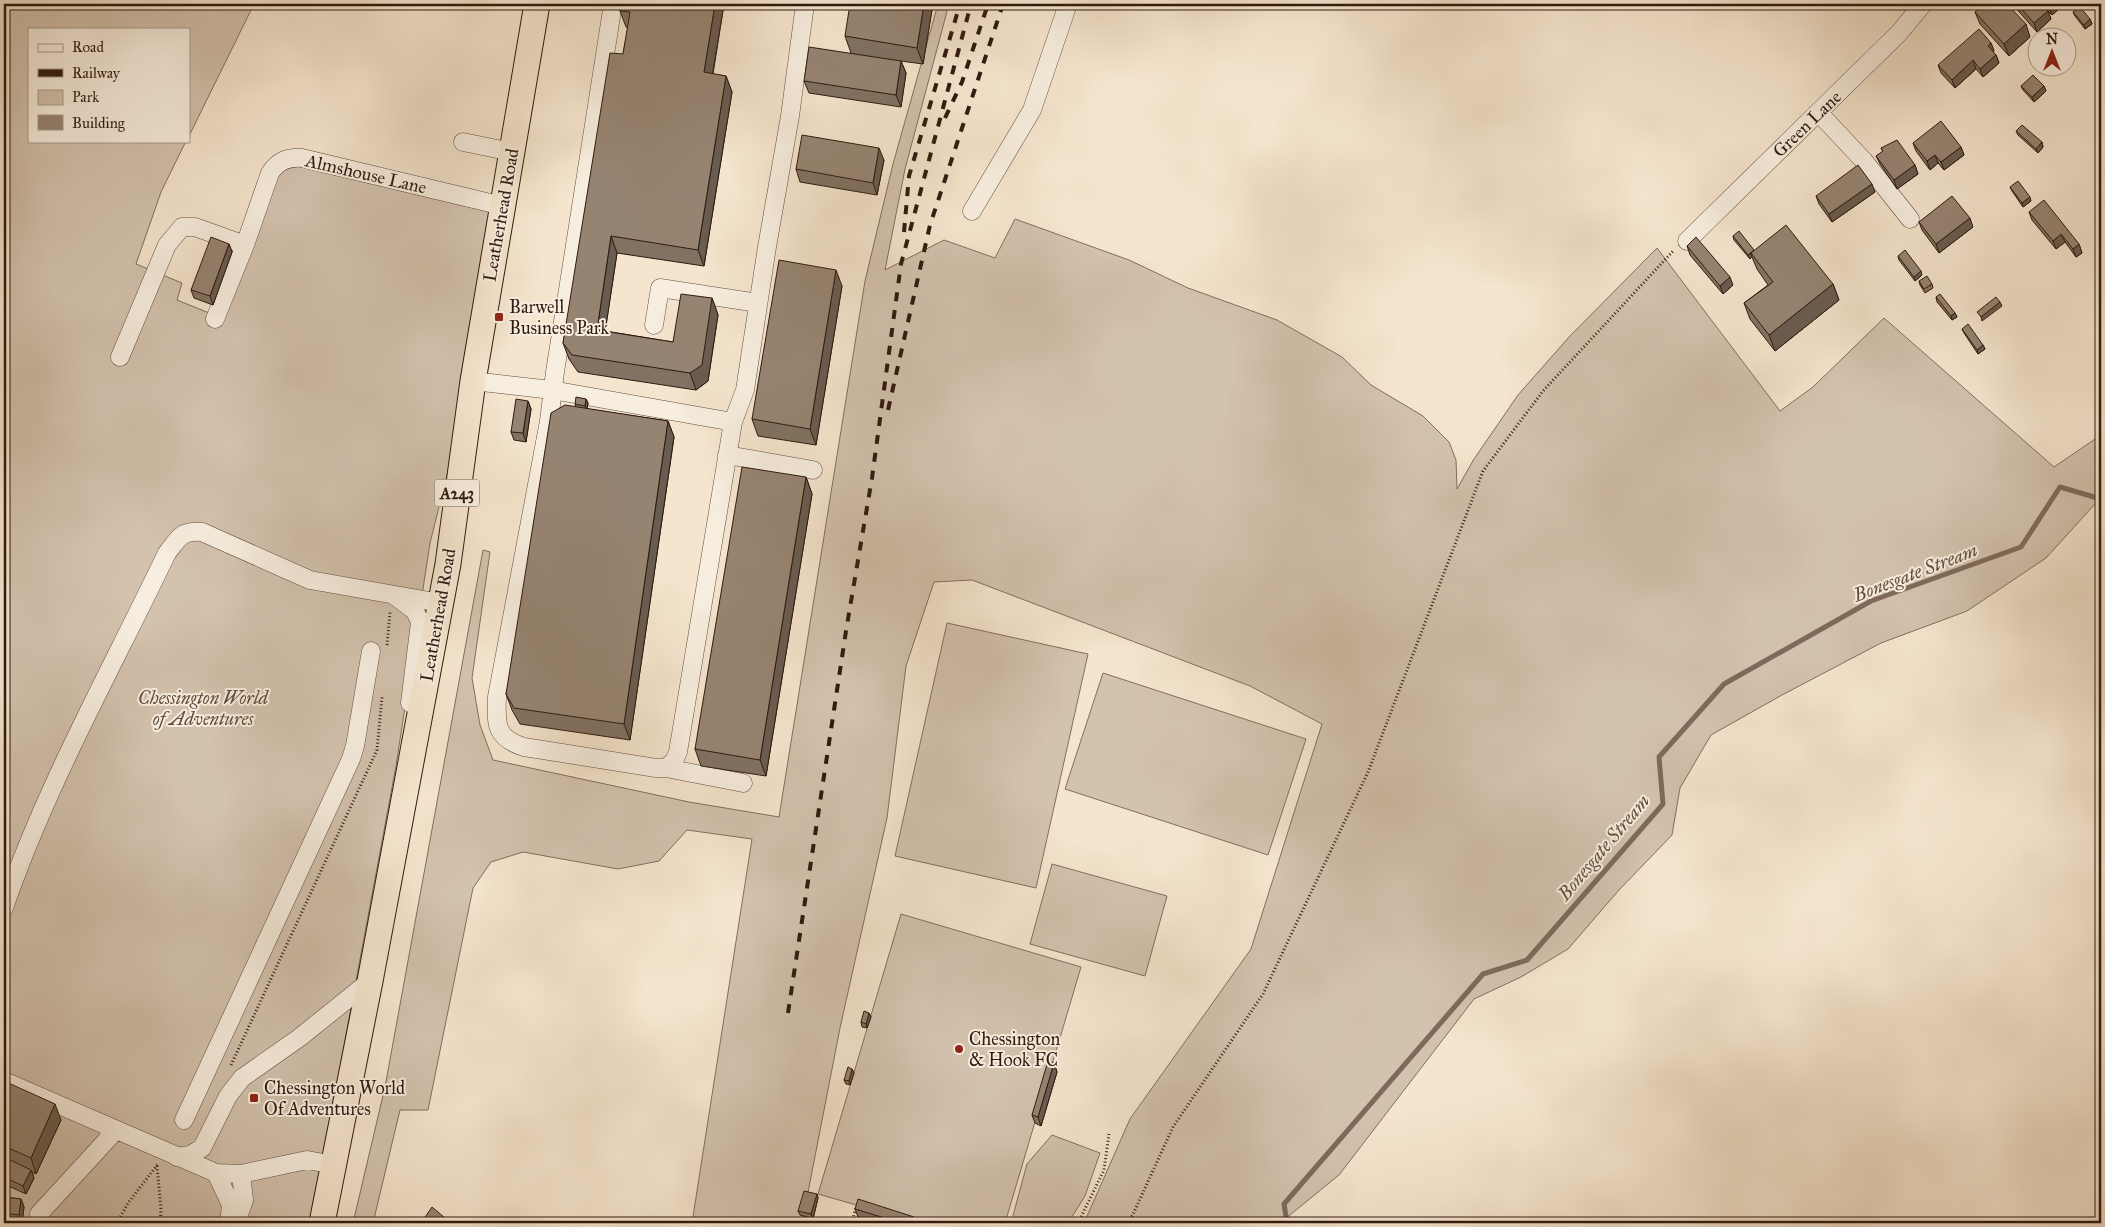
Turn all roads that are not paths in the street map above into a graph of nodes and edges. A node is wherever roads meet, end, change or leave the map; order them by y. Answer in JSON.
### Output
{"nodes":[{"id":1,"x":537,"y":4,"type":"edge"},
{"id":2,"x":613,"y":4,"type":"edge"},
{"id":3,"x":805,"y":4,"type":"edge"},
{"id":4,"x":1068,"y":4,"type":"edge"},
{"id":5,"x":1923,"y":4,"type":"edge"},
{"id":6,"x":1819,"y":114,"type":"junction"},
{"id":7,"x":463,"y":142,"type":"dead end"},
{"id":8,"x":512,"y":152,"type":"junction"},
{"id":9,"x":503,"y":206,"type":"junction"},
{"id":10,"x":972,"y":211,"type":"dead end"},
{"id":11,"x":1910,"y":219,"type":"dead end"},
{"id":12,"x":1687,"y":241,"type":"road end"},
{"id":13,"x":245,"y":245,"type":"junction"},
{"id":14,"x":758,"y":303,"type":"junction"},
{"id":15,"x":214,"y":319,"type":"dead end"},
{"id":16,"x":654,"y":325,"type":"dead end"},
{"id":17,"x":120,"y":357,"type":"dead end"},
{"id":18,"x":473,"y":381,"type":"junction"},
{"id":19,"x":552,"y":390,"type":"junction"},
{"id":20,"x":733,"y":422,"type":"junction"},
{"id":21,"x":727,"y":455,"type":"junction"},
{"id":22,"x":814,"y":470,"type":"dead end"},
{"id":23,"x":392,"y":594,"type":"junction"},
{"id":24,"x":149,"y":595,"type":"junction"},
{"id":25,"x":441,"y":602,"type":"junction"},
{"id":26,"x":139,"y":623,"type":"dead end"},
{"id":27,"x":371,"y":651,"type":"dead end"},
{"id":28,"x":412,"y":759,"type":"junction"},
{"id":29,"x":666,"y":768,"type":"junction"},
{"id":30,"x":743,"y":783,"type":"dead end"},
{"id":31,"x":4,"y":908,"type":"edge"},
{"id":32,"x":370,"y":982,"type":"junction"},
{"id":33,"x":4,"y":1081,"type":"edge"},
{"id":34,"x":184,"y":1120,"type":"dead end"},
{"id":35,"x":116,"y":1130,"type":"junction"},
{"id":36,"x":177,"y":1157,"type":"junction"},
{"id":37,"x":335,"y":1165,"type":"junction"},
{"id":38,"x":216,"y":1173,"type":"junction"},
{"id":39,"x":241,"y":1174,"type":"junction"},
{"id":40,"x":39,"y":1214,"type":"dead end"},
{"id":41,"x":230,"y":1223,"type":"edge"},
{"id":42,"x":236,"y":1223,"type":"edge"},
{"id":43,"x":322,"y":1223,"type":"edge"}],
"edges":[{"from":1,"to":8,"type":"highway","name":"Leatherhead Road","number":"A243"},
{"from":2,"to":19,"type":"street"},
{"from":3,"to":14,"type":"street"},
{"from":4,"to":10,"type":"street"},
{"from":5,"to":6,"type":"street","name":"Green Lane"},
{"from":6,"to":11,"type":"street"},
{"from":6,"to":12,"type":"street","name":"Green Lane"},
{"from":7,"to":8,"type":"street"},
{"from":8,"to":9,"type":"highway","name":"Leatherhead Road","number":"A243"},
{"from":9,"to":13,"type":"street","name":"Almshouse Lane"},
{"from":9,"to":18,"type":"highway","name":"Leatherhead Road","number":"A243"},
{"from":13,"to":15,"type":"street","name":"Almshouse Lane"},
{"from":13,"to":17,"type":"street"},
{"from":14,"to":16,"type":"street"},
{"from":14,"to":20,"type":"street"},
{"from":18,"to":19,"type":"street"},
{"from":18,"to":25,"type":"highway","name":"Leatherhead Road","number":"A243"},
{"from":19,"to":20,"type":"street"},
{"from":19,"to":29,"type":"street"},
{"from":20,"to":21,"type":"street"},
{"from":21,"to":22,"type":"street"},
{"from":21,"to":29,"type":"street"},
{"from":23,"to":24,"type":"street"},
{"from":23,"to":25,"type":"street"},
{"from":23,"to":28,"type":"street"},
{"from":24,"to":26,"type":"street"},
{"from":24,"to":31,"type":"street"},
{"from":25,"to":28,"type":"highway","name":"Leatherhead Road","number":"A243"},
{"from":27,"to":34,"type":"street"},
{"from":28,"to":32,"type":"highway","name":"Leatherhead Road","number":"A243"},
{"from":29,"to":30,"type":"street"},
{"from":32,"to":36,"type":"street"},
{"from":32,"to":37,"type":"highway","name":"Leatherhead Road","number":"A243"},
{"from":33,"to":35,"type":"street"},
{"from":35,"to":36,"type":"street"},
{"from":35,"to":40,"type":"street"},
{"from":36,"to":38,"type":"street"},
{"from":37,"to":39,"type":"street"},
{"from":37,"to":43,"type":"highway","name":"Leatherhead Road","number":"A243"},
{"from":38,"to":39,"type":"street"},
{"from":38,"to":41,"type":"street"},
{"from":39,"to":42,"type":"street"}]}
